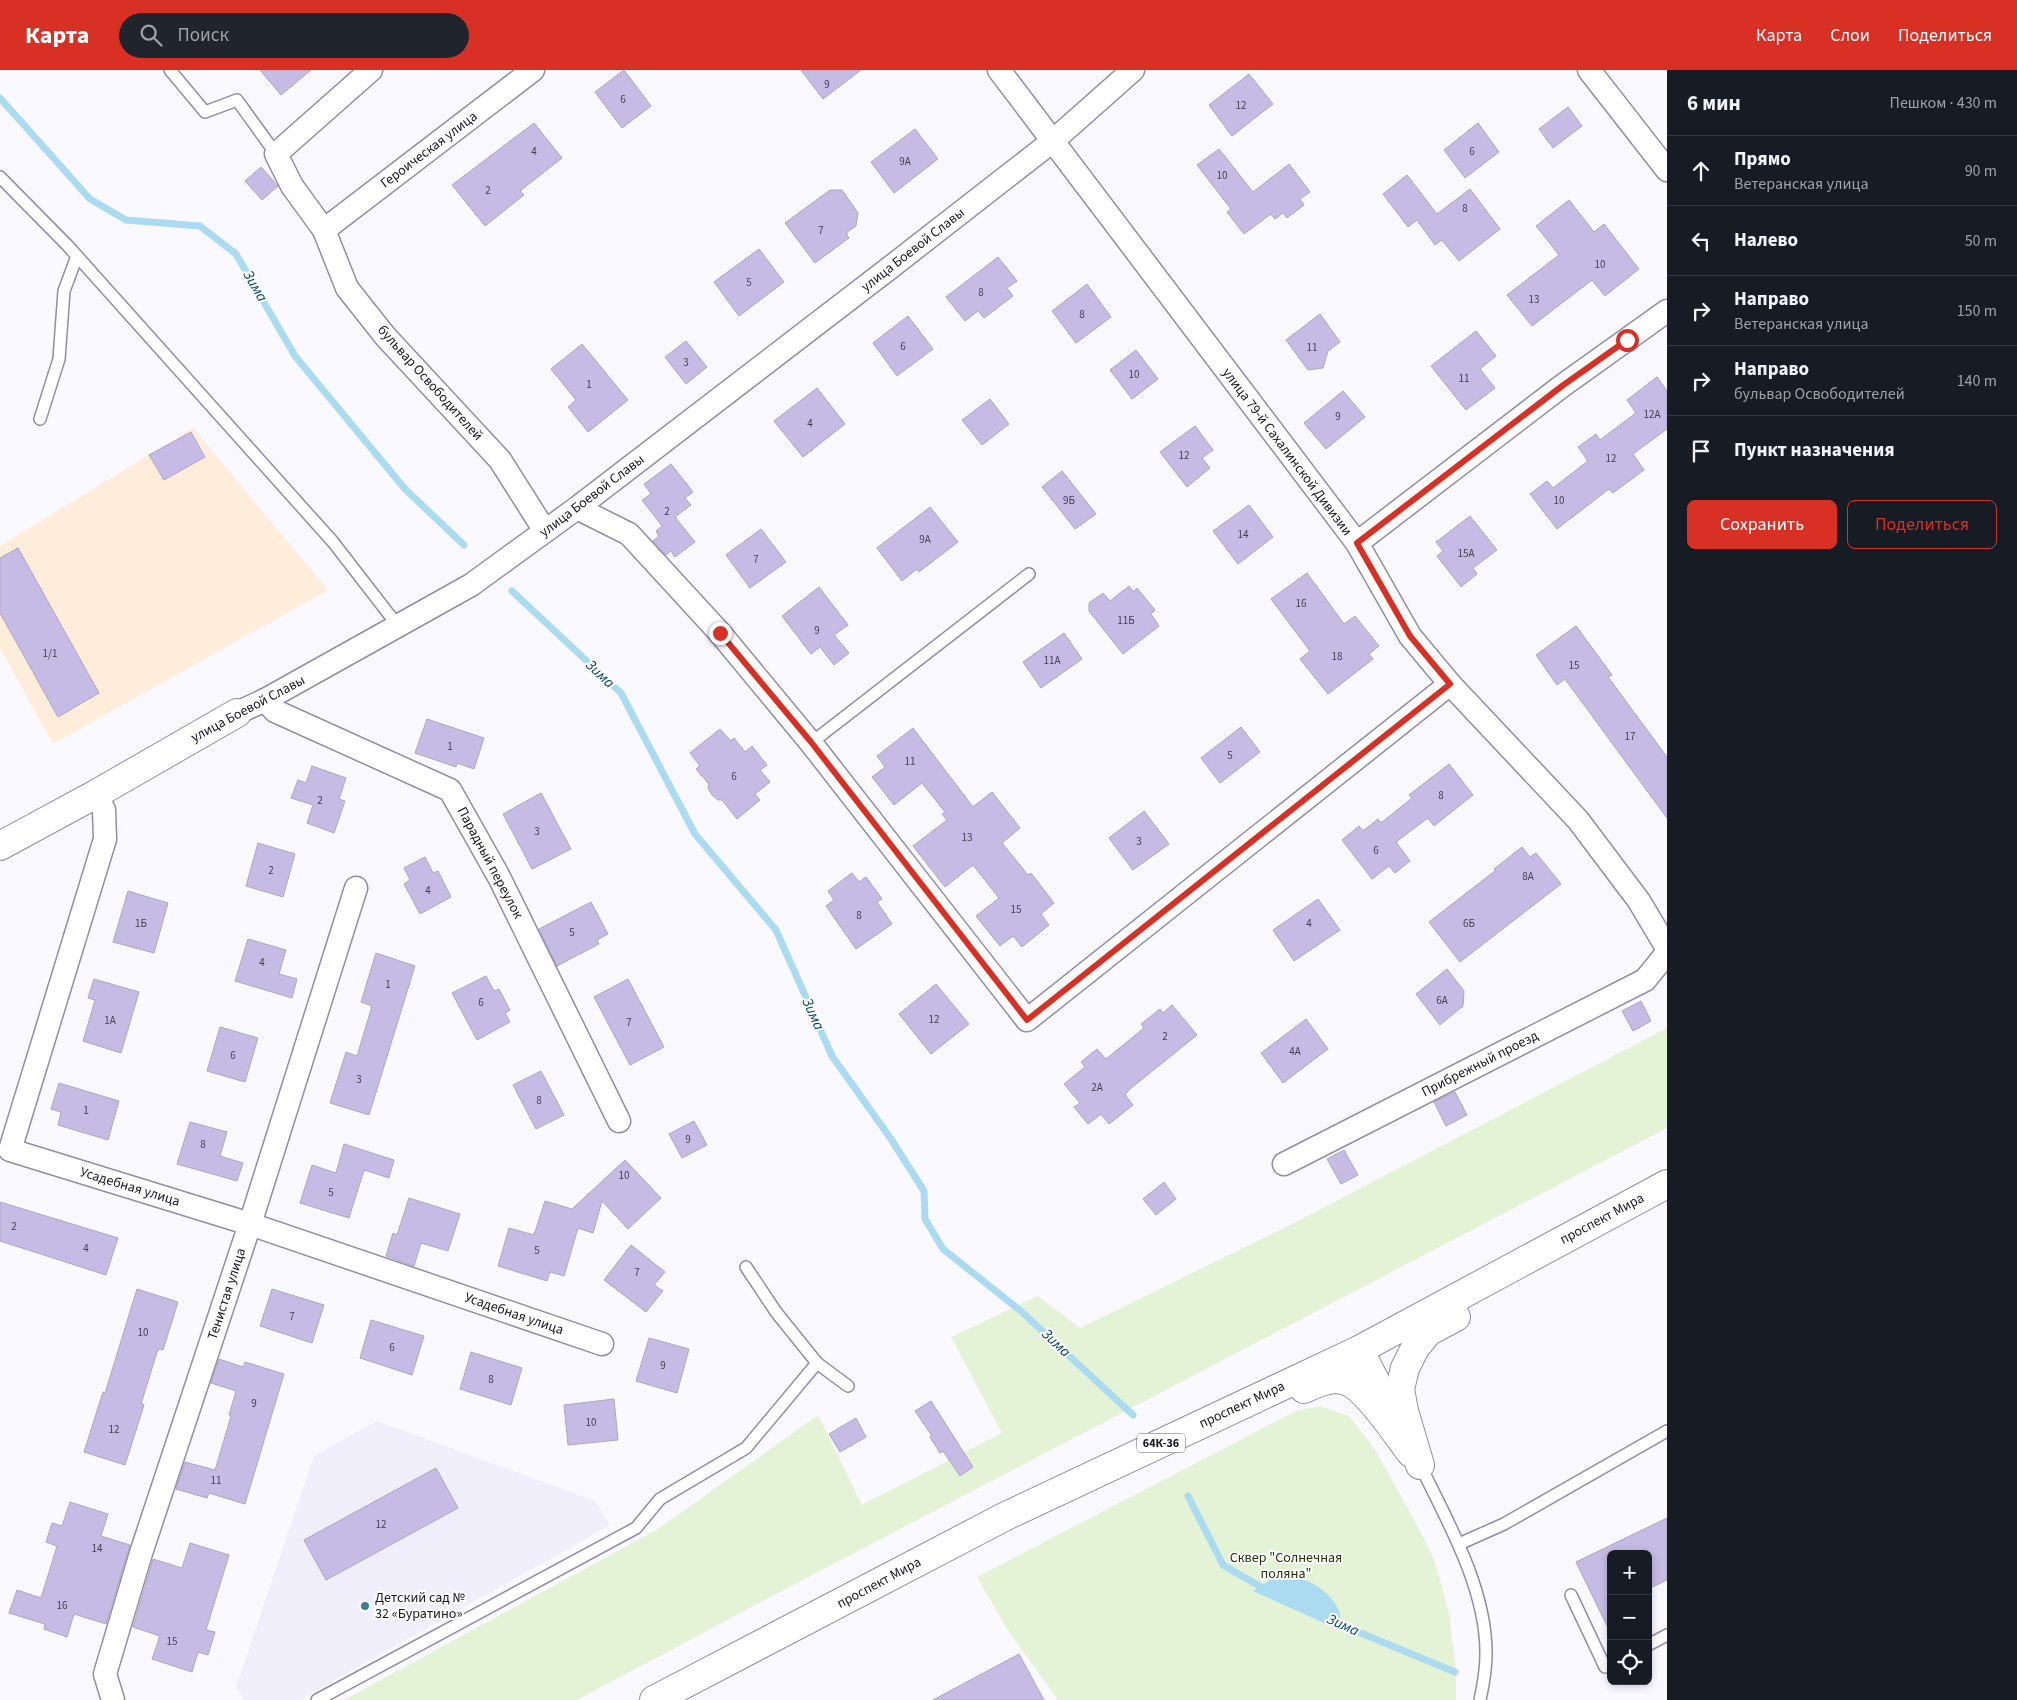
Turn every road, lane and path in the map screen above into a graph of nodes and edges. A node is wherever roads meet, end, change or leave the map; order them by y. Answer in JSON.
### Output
{"nodes":[{"id":1,"x":170,"y":70,"type":"edge"},
{"id":2,"x":371,"y":70,"type":"edge"},
{"id":3,"x":533,"y":70,"type":"edge"},
{"id":4,"x":1000,"y":70,"type":"edge"},
{"id":5,"x":1133,"y":70,"type":"edge"},
{"id":6,"x":1589,"y":70,"type":"edge"},
{"id":7,"x":1054,"y":140,"type":"junction"},
{"id":8,"x":276,"y":154,"type":"junction"},
{"id":9,"x":1667,"y":170,"type":"edge"},
{"id":10,"x":0,"y":177,"type":"edge"},
{"id":11,"x":324,"y":230,"type":"junction"},
{"id":12,"x":77,"y":256,"type":"junction"},
{"id":13,"x":1667,"y":311,"type":"edge"},
{"id":14,"x":40,"y":419,"type":"dead end"},
{"id":15,"x":576,"y":508,"type":"junction"},
{"id":16,"x":545,"y":531,"type":"junction"},
{"id":17,"x":1357,"y":543,"type":"junction"},
{"id":18,"x":1029,"y":574,"type":"dead end"},
{"id":19,"x":398,"y":626,"type":"junction"},
{"id":20,"x":1450,"y":684,"type":"junction"},
{"id":21,"x":265,"y":700,"type":"junction"},
{"id":22,"x":237,"y":713,"type":"joint"},
{"id":23,"x":811,"y":742,"type":"junction"},
{"id":24,"x":96,"y":794,"type":"junction"},
{"id":25,"x":0,"y":846,"type":"edge"},
{"id":26,"x":356,"y":888,"type":"dead end"},
{"id":27,"x":1667,"y":948,"type":"edge"},
{"id":28,"x":1667,"y":953,"type":"edge"},
{"id":29,"x":619,"y":1121,"type":"dead end"},
{"id":30,"x":1284,"y":1164,"type":"dead end"},
{"id":31,"x":1667,"y":1184,"type":"edge"},
{"id":32,"x":250,"y":1224,"type":"junction"},
{"id":33,"x":1561,"y":1241,"type":"junction"},
{"id":34,"x":746,"y":1267,"type":"dead end"},
{"id":35,"x":602,"y":1344,"type":"dead end"},
{"id":36,"x":1359,"y":1350,"type":"junction"},
{"id":37,"x":817,"y":1363,"type":"junction"},
{"id":38,"x":848,"y":1386,"type":"dead end"},
{"id":39,"x":1198,"y":1426,"type":"junction"},
{"id":40,"x":1667,"y":1431,"type":"edge"},
{"id":41,"x":1420,"y":1465,"type":"junction"},
{"id":42,"x":1459,"y":1544,"type":"junction"},
{"id":43,"x":1571,"y":1595,"type":"dead end"},
{"id":44,"x":1667,"y":1635,"type":"edge"},
{"id":45,"x":1652,"y":1643,"type":"edge"},
{"id":46,"x":1607,"y":1666,"type":"edge"},
{"id":47,"x":113,"y":1700,"type":"edge"},
{"id":48,"x":317,"y":1700,"type":"edge"},
{"id":49,"x":654,"y":1700,"type":"edge"},
{"id":50,"x":1480,"y":1700,"type":"edge"}],
"edges":[{"from":1,"to":8,"type":"lane"},
{"from":2,"to":8,"type":"street"},
{"from":3,"to":11,"type":"street","name":"Героическая улица"},
{"from":4,"to":7,"type":"street","name":"улица 79-й Сахалинской Дивизии"},
{"from":5,"to":7,"type":"street","name":"улица Боевой Славы"},
{"from":6,"to":9,"type":"street"},
{"from":7,"to":15,"type":"street","name":"улица Боевой Славы"},
{"from":7,"to":17,"type":"street","name":"улица 79-й Сахалинской Дивизии"},
{"from":8,"to":11,"type":"street","name":"бульвар Освободителей"},
{"from":10,"to":12,"type":"lane"},
{"from":11,"to":16,"type":"street","name":"бульвар Освободителей"},
{"from":12,"to":14,"type":"lane"},
{"from":12,"to":19,"type":"lane"},
{"from":13,"to":17,"type":"street"},
{"from":15,"to":16,"type":"street","name":"улица Боевой Славы"},
{"from":15,"to":23,"type":"street"},
{"from":16,"to":19,"type":"street","name":"улица Боевой Славы"},
{"from":17,"to":20,"type":"street","name":"улица 79-й Сахалинской Дивизии"},
{"from":18,"to":23,"type":"lane"},
{"from":19,"to":21,"type":"street","name":"улица Боевой Славы"},
{"from":20,"to":23,"type":"street"},
{"from":20,"to":27,"type":"street","name":"улица 79-й Сахалинской Дивизии"},
{"from":21,"to":22,"type":"street","name":"улица Боевой Славы"},
{"from":21,"to":29,"type":"street","name":"Парадный переулок"},
{"from":22,"to":24,"type":"main road","name":"улица Боевой Славы"},
{"from":24,"to":25,"type":"main road","name":"улица Боевой Славы"},
{"from":24,"to":32,"type":"street","name":"Усадебная улица"},
{"from":26,"to":32,"type":"street","name":"Тенистая улица"},
{"from":28,"to":30,"type":"street","name":"Прибрежный проезд"},
{"from":31,"to":33,"type":"main road","name":"проспект Мира","number":"64К-36"},
{"from":32,"to":35,"type":"street","name":"Усадебная улица"},
{"from":32,"to":47,"type":"street","name":"Тенистая улица"},
{"from":33,"to":36,"type":"main road","name":"проспект Мира","number":"64К-36"},
{"from":33,"to":41,"type":"main road"},
{"from":34,"to":37,"type":"lane"},
{"from":36,"to":39,"type":"main road","name":"проспект Мира","number":"64К-36"},
{"from":36,"to":41,"type":"main road"},
{"from":37,"to":38,"type":"lane"},
{"from":37,"to":48,"type":"lane"},
{"from":39,"to":41,"type":"main road"},
{"from":39,"to":49,"type":"main road","name":"проспект Мира","number":"64К-36"},
{"from":40,"to":42,"type":"lane"},
{"from":41,"to":42,"type":"lane"},
{"from":42,"to":50,"type":"lane"},
{"from":43,"to":46,"type":"lane"},
{"from":44,"to":45,"type":"lane"}]}
